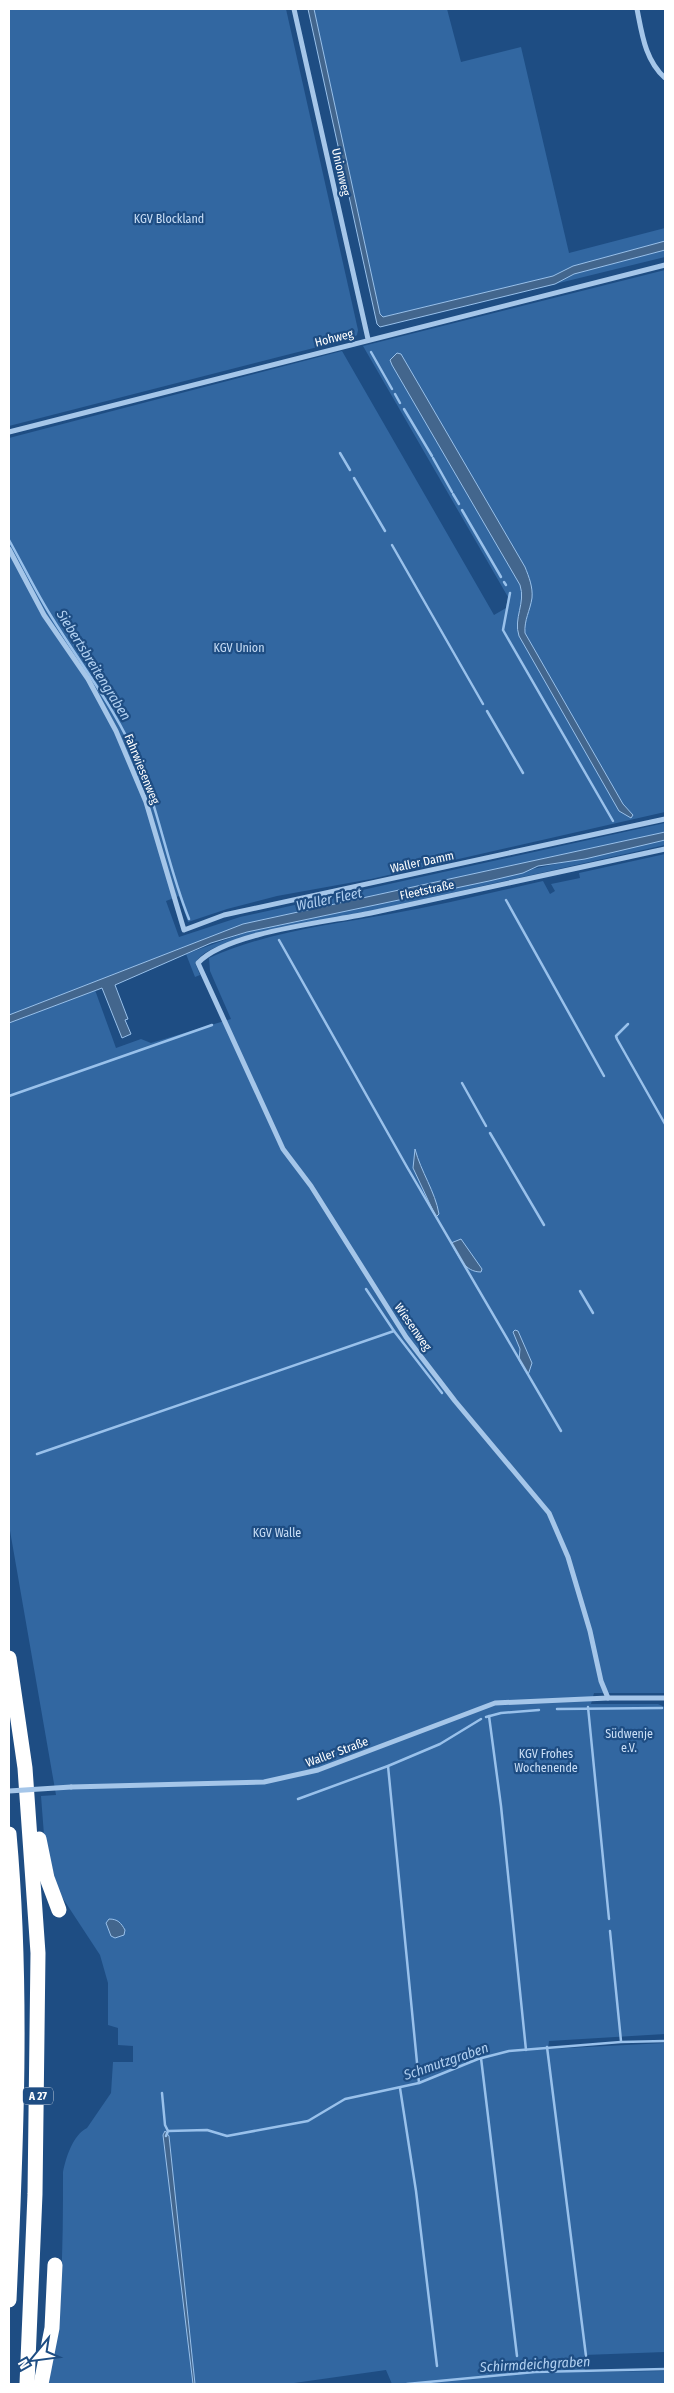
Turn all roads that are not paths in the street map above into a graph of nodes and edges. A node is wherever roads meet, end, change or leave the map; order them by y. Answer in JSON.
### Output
{"nodes":[{"id":1,"x":294,"y":9,"type":"edge"},
{"id":2,"x":637,"y":9,"type":"edge"},
{"id":3,"x":665,"y":78,"type":"edge"},
{"id":4,"x":665,"y":265,"type":"edge"},
{"id":5,"x":368,"y":340,"type":"junction"},
{"id":6,"x":9,"y":432,"type":"edge"},
{"id":7,"x":9,"y":550,"type":"edge"},
{"id":8,"x":665,"y":819,"type":"edge"},
{"id":9,"x":665,"y":849,"type":"edge"},
{"id":10,"x":184,"y":930,"type":"joint"},
{"id":11,"x":198,"y":963,"type":"joint"},
{"id":12,"x":9,"y":1658,"type":"edge"},
{"id":13,"x":608,"y":1698,"type":"junction"},
{"id":14,"x":665,"y":1698,"type":"edge"},
{"id":15,"x":9,"y":1791,"type":"edge"},
{"id":16,"x":28,"y":1807,"type":"junction"},
{"id":17,"x":9,"y":1834,"type":"edge"},
{"id":18,"x":59,"y":1910,"type":"dead end"},
{"id":19,"x":55,"y":2265,"type":"dead end"},
{"id":20,"x":9,"y":2300,"type":"edge"},
{"id":21,"x":27,"y":2384,"type":"edge"},
{"id":22,"x":41,"y":2384,"type":"edge"}],
"edges":[{"from":1,"to":5,"type":"street","name":"Unionweg"},
{"from":2,"to":3,"type":"street"},
{"from":4,"to":5,"type":"street","name":"Hohweg"},
{"from":5,"to":6,"type":"street","name":"Hohweg"},
{"from":7,"to":10,"type":"street","name":"Fahrwiesenweg"},
{"from":8,"to":10,"type":"street","name":"Waller Damm"},
{"from":9,"to":11,"type":"street","name":"Fleetstraße"},
{"from":11,"to":13,"type":"street","name":"Wiesenweg"},
{"from":12,"to":16,"type":"highway","number":"A 27"},
{"from":13,"to":14,"type":"street","name":"Waller Straße"},
{"from":13,"to":15,"type":"street","name":"Waller Straße","bridge":true},
{"from":16,"to":18,"type":"highway"},
{"from":16,"to":21,"type":"highway","number":"A 27"},
{"from":17,"to":20,"type":"highway","number":"A 27"},
{"from":19,"to":22,"type":"highway"}]}
